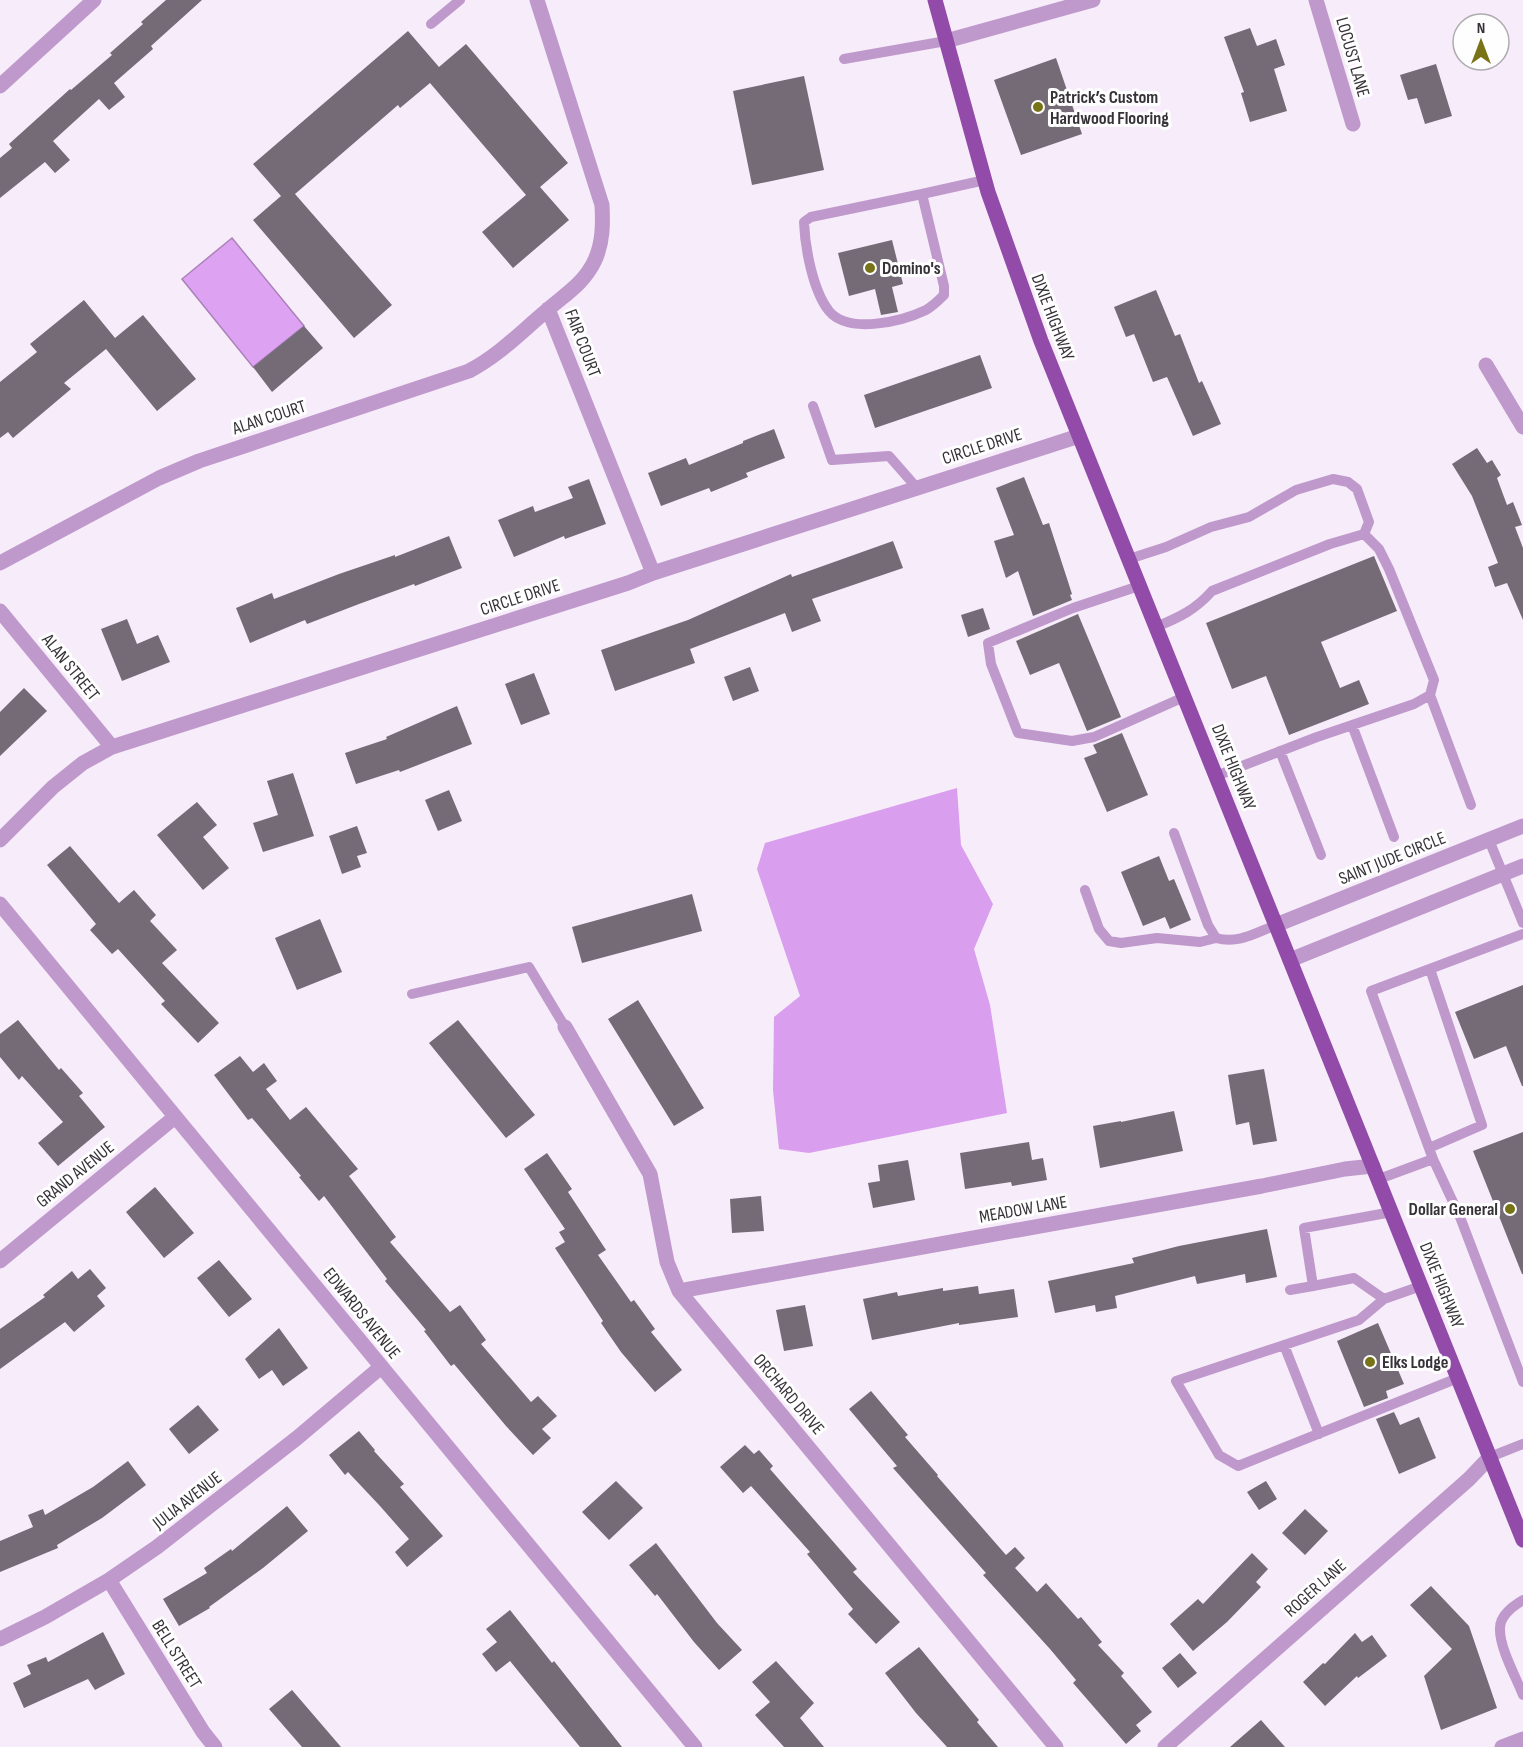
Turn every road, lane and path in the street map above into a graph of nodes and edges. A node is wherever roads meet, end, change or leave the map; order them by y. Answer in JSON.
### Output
{"nodes":[{"id":1,"x":94,"y":0,"type":"edge"},
{"id":2,"x":460,"y":0,"type":"edge"},
{"id":3,"x":537,"y":0,"type":"edge"},
{"id":4,"x":935,"y":0,"type":"edge"},
{"id":5,"x":1093,"y":0,"type":"edge"},
{"id":6,"x":1316,"y":0,"type":"edge"},
{"id":7,"x":431,"y":24,"type":"dead end"},
{"id":8,"x":946,"y":41,"type":"junction"},
{"id":9,"x":844,"y":59,"type":"dead end"},
{"id":10,"x":0,"y":86,"type":"edge"},
{"id":11,"x":1353,"y":124,"type":"dead end"},
{"id":12,"x":985,"y":180,"type":"junction"},
{"id":13,"x":922,"y":194,"type":"junction"},
{"id":14,"x":548,"y":309,"type":"junction"},
{"id":15,"x":1486,"y":365,"type":"dead end"},
{"id":16,"x":813,"y":406,"type":"dead end"},
{"id":17,"x":1523,"y":427,"type":"edge"},
{"id":18,"x":1079,"y":436,"type":"junction"},
{"id":19,"x":917,"y":488,"type":"junction"},
{"id":20,"x":1364,"y":534,"type":"junction"},
{"id":21,"x":1129,"y":559,"type":"junction"},
{"id":22,"x":0,"y":563,"type":"edge"},
{"id":23,"x":653,"y":573,"type":"junction"},
{"id":24,"x":1139,"y":586,"type":"junction"},
{"id":25,"x":0,"y":611,"type":"edge"},
{"id":26,"x":1156,"y":627,"type":"junction"},
{"id":27,"x":1430,"y":694,"type":"junction"},
{"id":28,"x":1184,"y":697,"type":"junction"},
{"id":29,"x":1352,"y":725,"type":"junction"},
{"id":30,"x":112,"y":747,"type":"junction"},
{"id":31,"x":1280,"y":751,"type":"junction"},
{"id":32,"x":1216,"y":777,"type":"junction"},
{"id":33,"x":1471,"y":805,"type":"dead end"},
{"id":34,"x":1523,"y":826,"type":"edge"},
{"id":35,"x":1174,"y":833,"type":"dead end"},
{"id":36,"x":1395,"y":837,"type":"dead end"},
{"id":37,"x":0,"y":840,"type":"edge"},
{"id":38,"x":1489,"y":840,"type":"junction"},
{"id":39,"x":1321,"y":855,"type":"dead end"},
{"id":40,"x":1523,"y":866,"type":"edge"},
{"id":41,"x":1504,"y":874,"type":"junction"},
{"id":42,"x":1085,"y":890,"type":"dead end"},
{"id":43,"x":0,"y":904,"type":"edge"},
{"id":44,"x":1523,"y":923,"type":"edge"},
{"id":45,"x":1276,"y":925,"type":"junction"},
{"id":46,"x":1523,"y":934,"type":"edge"},
{"id":47,"x":1216,"y":938,"type":"junction"},
{"id":48,"x":1290,"y":960,"type":"junction"},
{"id":49,"x":1430,"y":969,"type":"junction"},
{"id":50,"x":412,"y":994,"type":"dead end"},
{"id":51,"x":565,"y":1027,"type":"joint"},
{"id":52,"x":175,"y":1117,"type":"junction"},
{"id":53,"x":1431,"y":1153,"type":"junction"},
{"id":54,"x":1376,"y":1172,"type":"junction"},
{"id":55,"x":1392,"y":1212,"type":"junction"},
{"id":56,"x":0,"y":1262,"type":"edge"},
{"id":57,"x":1313,"y":1286,"type":"junction"},
{"id":58,"x":1421,"y":1286,"type":"junction"},
{"id":59,"x":1290,"y":1290,"type":"dead end"},
{"id":60,"x":679,"y":1291,"type":"junction"},
{"id":61,"x":1384,"y":1299,"type":"junction"},
{"id":62,"x":1284,"y":1345,"type":"junction"},
{"id":63,"x":381,"y":1367,"type":"junction"},
{"id":64,"x":1458,"y":1378,"type":"junction"},
{"id":65,"x":1523,"y":1382,"type":"edge"},
{"id":66,"x":1319,"y":1434,"type":"junction"},
{"id":67,"x":1523,"y":1444,"type":"edge"},
{"id":68,"x":1490,"y":1457,"type":"junction"},
{"id":69,"x":1523,"y":1540,"type":"edge"},
{"id":70,"x":109,"y":1580,"type":"junction"},
{"id":71,"x":1523,"y":1600,"type":"edge"},
{"id":72,"x":0,"y":1639,"type":"edge"},
{"id":73,"x":1523,"y":1695,"type":"edge"},
{"id":74,"x":1523,"y":1740,"type":"edge"},
{"id":75,"x":215,"y":1747,"type":"edge"},
{"id":76,"x":695,"y":1747,"type":"edge"},
{"id":77,"x":1056,"y":1747,"type":"edge"},
{"id":78,"x":1165,"y":1747,"type":"edge"},
{"id":79,"x":1502,"y":1747,"type":"edge"}],
"edges":[{"from":1,"to":10,"type":"street"},
{"from":2,"to":7,"type":"lane"},
{"from":3,"to":14,"type":"street","name":"FAIR COURT"},
{"from":4,"to":8,"type":"main road","name":"DIXIE HIGHWAY"},
{"from":5,"to":8,"type":"street"},
{"from":6,"to":11,"type":"street","name":"LOCUST LANE"},
{"from":8,"to":9,"type":"lane"},
{"from":8,"to":12,"type":"main road","name":"DIXIE HIGHWAY"},
{"from":12,"to":13,"type":"lane"},
{"from":12,"to":18,"type":"main road","name":"DIXIE HIGHWAY"},
{"from":13,"to":13,"type":"lane"},
{"from":14,"to":22,"type":"street","name":"ALAN COURT"},
{"from":14,"to":23,"type":"street","name":"FAIR COURT"},
{"from":15,"to":17,"type":"street"},
{"from":16,"to":19,"type":"lane"},
{"from":18,"to":19,"type":"street","name":"CIRCLE DRIVE"},
{"from":18,"to":21,"type":"main road","name":"DIXIE HIGHWAY"},
{"from":19,"to":23,"type":"street","name":"CIRCLE DRIVE"},
{"from":20,"to":21,"type":"lane"},
{"from":20,"to":26,"type":"lane"},
{"from":20,"to":27,"type":"lane"},
{"from":21,"to":24,"type":"main road","name":"DIXIE HIGHWAY"},
{"from":23,"to":30,"type":"street","name":"CIRCLE DRIVE"},
{"from":24,"to":26,"type":"main road","name":"DIXIE HIGHWAY"},
{"from":24,"to":28,"type":"lane"},
{"from":25,"to":30,"type":"street","name":"ALAN STREET"},
{"from":26,"to":28,"type":"main road","name":"DIXIE HIGHWAY"},
{"from":27,"to":29,"type":"lane"},
{"from":27,"to":33,"type":"lane"},
{"from":28,"to":32,"type":"main road","name":"DIXIE HIGHWAY"},
{"from":29,"to":31,"type":"lane"},
{"from":29,"to":36,"type":"lane"},
{"from":30,"to":37,"type":"street","name":"CIRCLE DRIVE"},
{"from":31,"to":32,"type":"lane"},
{"from":31,"to":39,"type":"lane"},
{"from":32,"to":45,"type":"main road","name":"DIXIE HIGHWAY"},
{"from":34,"to":38,"type":"street","name":"SAINT JUDE CIRCLE"},
{"from":35,"to":47,"type":"lane"},
{"from":38,"to":41,"type":"lane"},
{"from":38,"to":45,"type":"street","name":"SAINT JUDE CIRCLE"},
{"from":40,"to":41,"type":"street"},
{"from":41,"to":44,"type":"lane"},
{"from":41,"to":48,"type":"street"},
{"from":42,"to":47,"type":"lane"},
{"from":43,"to":52,"type":"street","name":"EDWARDS AVENUE"},
{"from":45,"to":47,"type":"lane"},
{"from":45,"to":48,"type":"main road","name":"DIXIE HIGHWAY"},
{"from":46,"to":49,"type":"lane"},
{"from":48,"to":54,"type":"main road","name":"DIXIE HIGHWAY"},
{"from":49,"to":53,"type":"lane"},
{"from":49,"to":53,"type":"lane"},
{"from":50,"to":51,"type":"lane"},
{"from":51,"to":60,"type":"street","name":"ORCHARD DRIVE"},
{"from":52,"to":56,"type":"street","name":"GRAND AVENUE"},
{"from":52,"to":63,"type":"street","name":"EDWARDS AVENUE"},
{"from":53,"to":54,"type":"lane"},
{"from":53,"to":65,"type":"lane"},
{"from":54,"to":55,"type":"main road","name":"DIXIE HIGHWAY"},
{"from":54,"to":60,"type":"street","name":"MEADOW LANE"},
{"from":55,"to":57,"type":"lane"},
{"from":55,"to":58,"type":"main road","name":"DIXIE HIGHWAY"},
{"from":57,"to":59,"type":"lane"},
{"from":57,"to":61,"type":"lane"},
{"from":58,"to":61,"type":"lane"},
{"from":58,"to":64,"type":"main road","name":"DIXIE HIGHWAY"},
{"from":60,"to":77,"type":"street","name":"ORCHARD DRIVE"},
{"from":61,"to":62,"type":"lane"},
{"from":62,"to":66,"type":"lane"},
{"from":62,"to":66,"type":"lane"},
{"from":63,"to":70,"type":"street","name":"JULIA AVENUE"},
{"from":63,"to":76,"type":"street","name":"EDWARDS AVENUE"},
{"from":64,"to":66,"type":"lane"},
{"from":64,"to":68,"type":"main road","name":"DIXIE HIGHWAY"},
{"from":67,"to":68,"type":"lane"},
{"from":68,"to":69,"type":"main road","name":"DIXIE HIGHWAY"},
{"from":68,"to":78,"type":"street","name":"ROGER LANE"},
{"from":70,"to":72,"type":"street","name":"JULIA AVENUE"},
{"from":70,"to":75,"type":"street","name":"BELL STREET"},
{"from":71,"to":73,"type":"lane"},
{"from":74,"to":79,"type":"street"}]}
